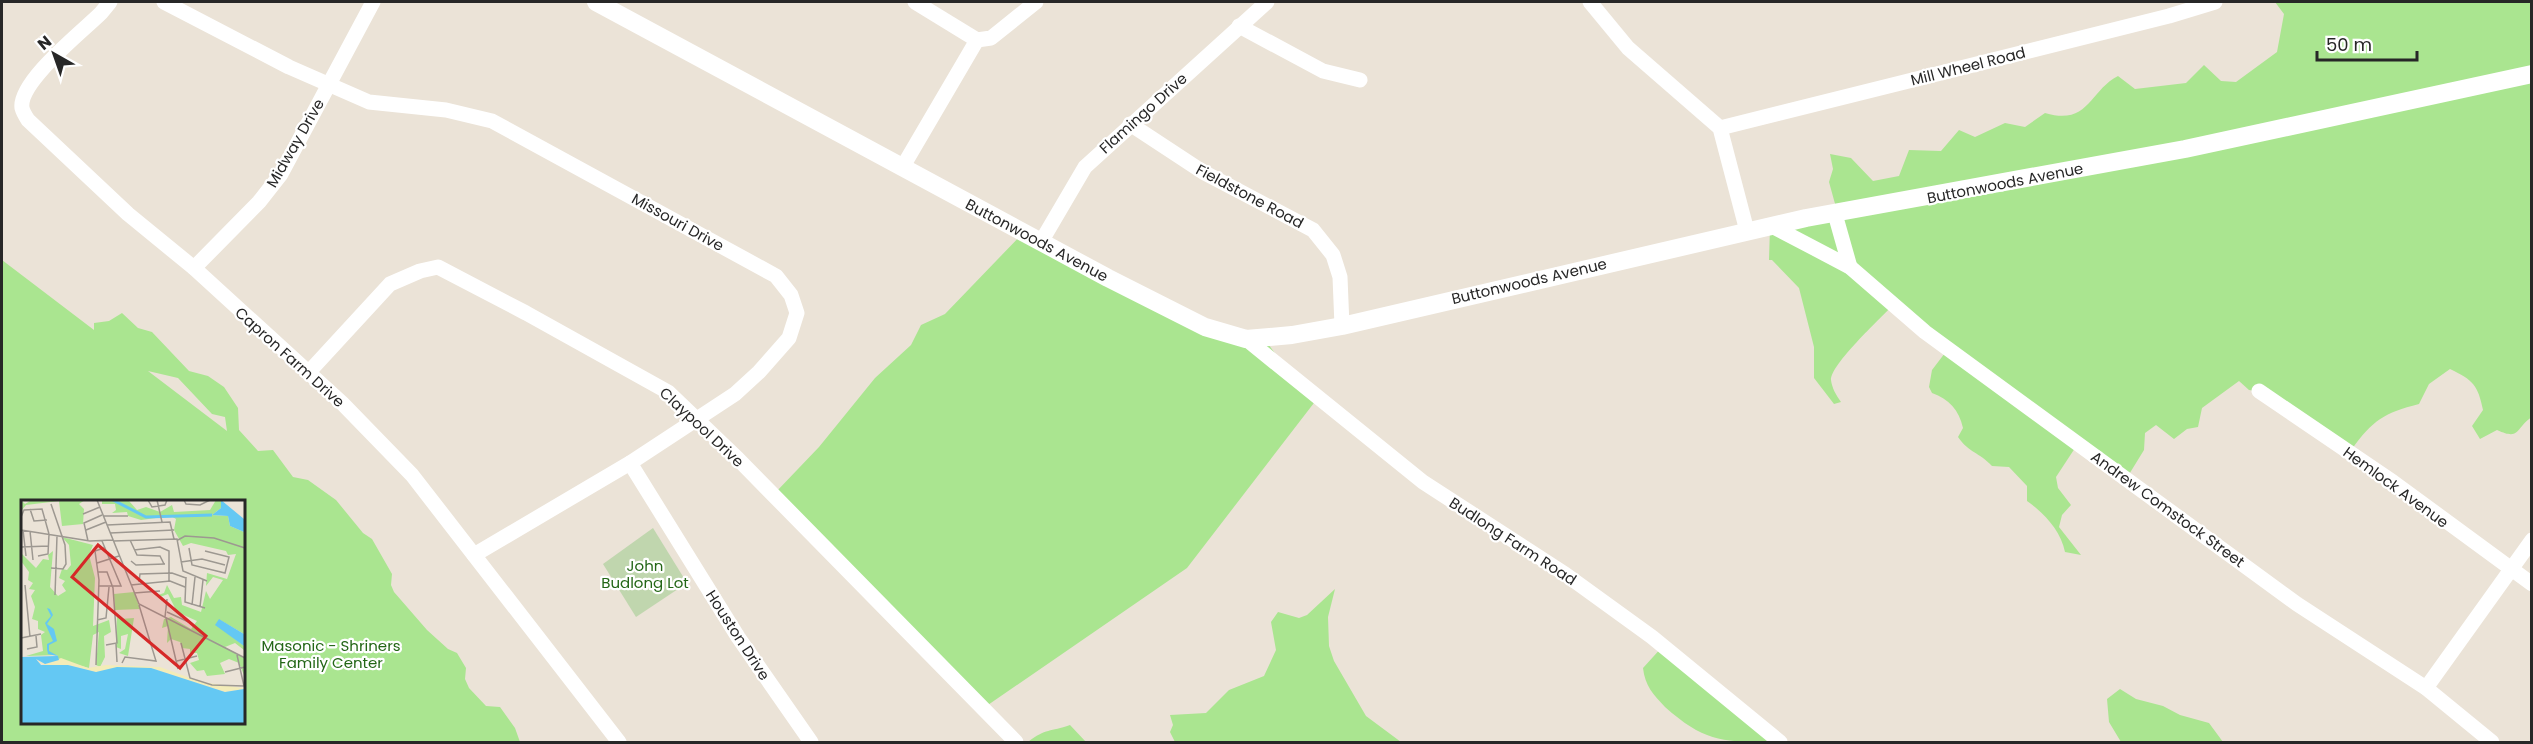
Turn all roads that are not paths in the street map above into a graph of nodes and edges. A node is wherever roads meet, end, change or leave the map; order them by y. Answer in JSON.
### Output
{"nodes":[{"id":1,"x":110,"y":2,"type":"edge"},
{"id":2,"x":164,"y":2,"type":"edge"},
{"id":3,"x":373,"y":2,"type":"edge"},
{"id":4,"x":596,"y":2,"type":"edge"},
{"id":5,"x":915,"y":2,"type":"edge"},
{"id":6,"x":1036,"y":2,"type":"edge"},
{"id":7,"x":1267,"y":2,"type":"edge"},
{"id":8,"x":1590,"y":2,"type":"edge"},
{"id":9,"x":2215,"y":2,"type":"edge"},
{"id":10,"x":1239,"y":26,"type":"junction"},
{"id":11,"x":977,"y":40,"type":"junction"},
{"id":12,"x":2532,"y":74,"type":"edge"},
{"id":13,"x":1360,"y":80,"type":"dead end"},
{"id":14,"x":327,"y":85,"type":"junction"},
{"id":15,"x":1130,"y":124,"type":"junction"},
{"id":16,"x":1720,"y":128,"type":"junction"},
{"id":17,"x":902,"y":168,"type":"junction"},
{"id":18,"x":1835,"y":214,"type":"junction"},
{"id":19,"x":1772,"y":226,"type":"junction"},
{"id":20,"x":1747,"y":231,"type":"junction"},
{"id":21,"x":1041,"y":242,"type":"junction"},
{"id":22,"x":1850,"y":267,"type":"junction"},
{"id":23,"x":194,"y":268,"type":"junction"},
{"id":24,"x":1342,"y":326,"type":"junction"},
{"id":25,"x":1246,"y":339,"type":"junction"},
{"id":26,"x":308,"y":373,"type":"junction"},
{"id":27,"x":2259,"y":391,"type":"dead end"},
{"id":28,"x":698,"y":419,"type":"junction"},
{"id":29,"x":630,"y":464,"type":"junction"},
{"id":30,"x":2532,"y":540,"type":"edge"},
{"id":31,"x":474,"y":555,"type":"junction"},
{"id":32,"x":2511,"y":570,"type":"junction"},
{"id":33,"x":2532,"y":584,"type":"edge"},
{"id":34,"x":2426,"y":688,"type":"junction"},
{"id":35,"x":619,"y":742,"type":"edge"},
{"id":36,"x":811,"y":742,"type":"edge"},
{"id":37,"x":1016,"y":742,"type":"edge"},
{"id":38,"x":1780,"y":742,"type":"edge"},
{"id":39,"x":2492,"y":742,"type":"edge"}],
"edges":[{"from":1,"to":23,"type":"street","name":"Capron Farm Drive"},
{"from":2,"to":14,"type":"street","name":"Missouri Drive"},
{"from":3,"to":14,"type":"street","name":"Midway Drive"},
{"from":4,"to":17,"type":"street","name":"Buttonwoods Avenue"},
{"from":5,"to":11,"type":"street"},
{"from":6,"to":11,"type":"street"},
{"from":7,"to":10,"type":"street","name":"Flamingo Drive"},
{"from":8,"to":16,"type":"street"},
{"from":9,"to":16,"type":"street","name":"Mill Wheel Road"},
{"from":10,"to":13,"type":"street"},
{"from":10,"to":15,"type":"street","name":"Flamingo Drive"},
{"from":11,"to":17,"type":"street"},
{"from":12,"to":18,"type":"street","name":"Buttonwoods Avenue"},
{"from":14,"to":23,"type":"street","name":"Midway Drive"},
{"from":14,"to":28,"type":"street","name":"Missouri Drive"},
{"from":15,"to":21,"type":"street","name":"Flamingo Drive"},
{"from":15,"to":24,"type":"street","name":"Fieldstone Road"},
{"from":16,"to":20,"type":"street"},
{"from":17,"to":21,"type":"street","name":"Buttonwoods Avenue"},
{"from":18,"to":19,"type":"street","name":"Buttonwoods Avenue"},
{"from":18,"to":22,"type":"street"},
{"from":19,"to":20,"type":"street","name":"Buttonwoods Avenue"},
{"from":19,"to":22,"type":"street","name":"Andrew Comstock Street"},
{"from":20,"to":24,"type":"street","name":"Buttonwoods Avenue"},
{"from":21,"to":25,"type":"street","name":"Buttonwoods Avenue"},
{"from":22,"to":34,"type":"street","name":"Andrew Comstock Street"},
{"from":23,"to":26,"type":"street","name":"Capron Farm Drive"},
{"from":24,"to":25,"type":"street","name":"Buttonwoods Avenue"},
{"from":25,"to":38,"type":"street","name":"Budlong Farm Road"},
{"from":26,"to":28,"type":"street","name":"Claypool Drive"},
{"from":26,"to":31,"type":"street","name":"Capron Farm Drive"},
{"from":27,"to":32,"type":"street","name":"Hemlock Avenue"},
{"from":28,"to":29,"type":"street","name":"Missouri Drive"},
{"from":28,"to":37,"type":"street","name":"Claypool Drive"},
{"from":29,"to":31,"type":"street","name":"Missouri Drive"},
{"from":29,"to":36,"type":"street","name":"Houston Drive"},
{"from":30,"to":32,"type":"street"},
{"from":31,"to":35,"type":"street","name":"Capron Farm Drive"},
{"from":32,"to":33,"type":"street","name":"Hemlock Avenue"},
{"from":32,"to":34,"type":"street"},
{"from":34,"to":39,"type":"street","name":"Andrew Comstock Street"}]}
